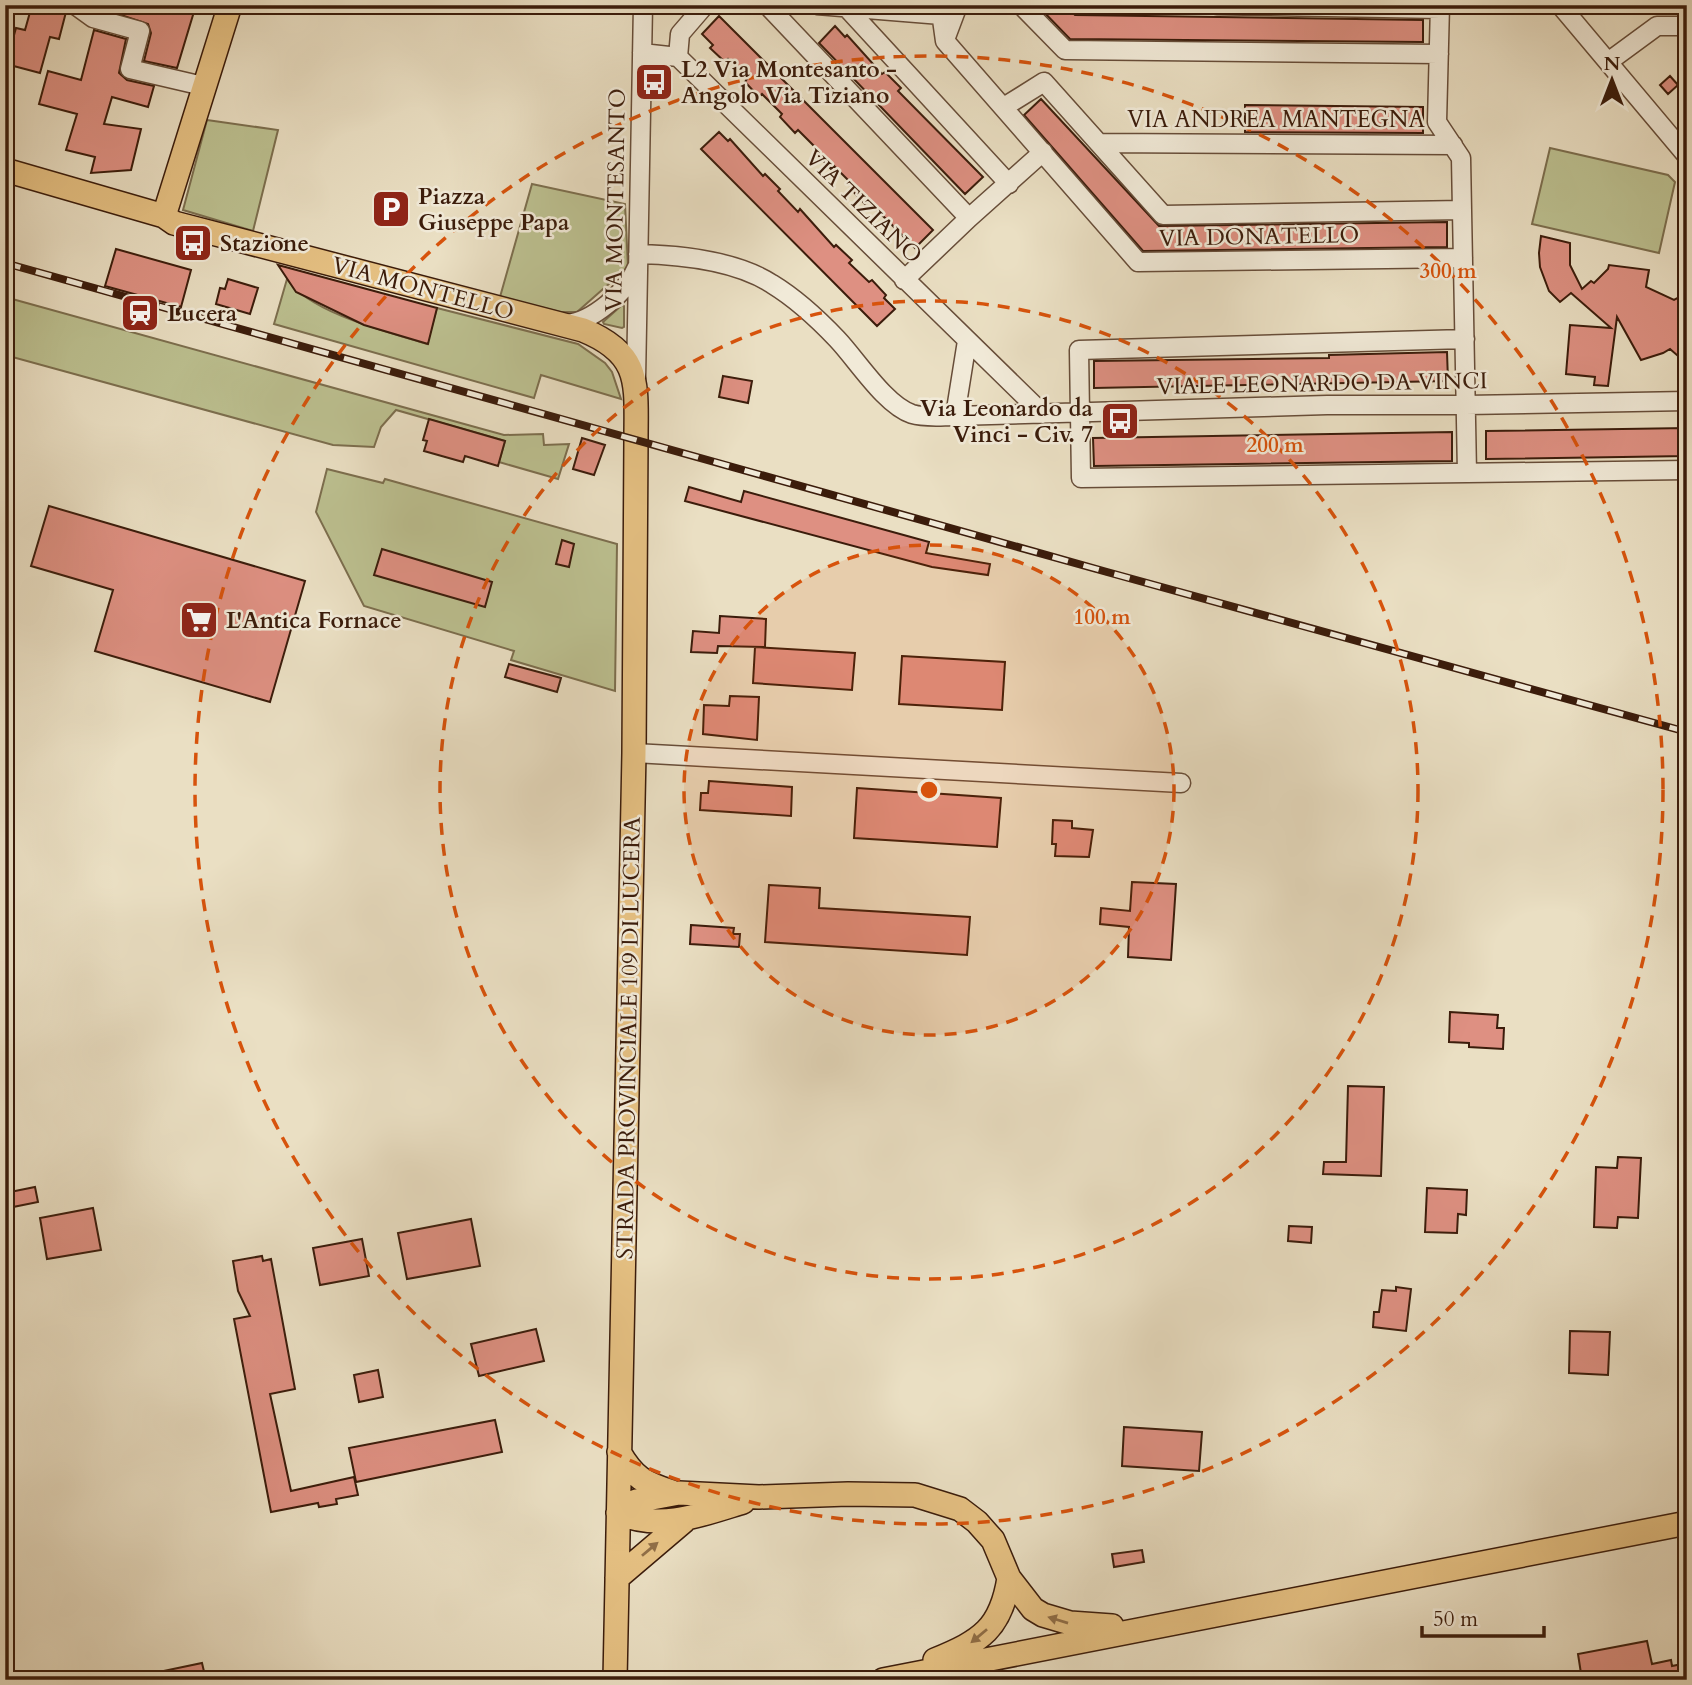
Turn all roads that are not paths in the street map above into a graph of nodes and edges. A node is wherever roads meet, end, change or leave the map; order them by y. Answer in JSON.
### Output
{"nodes":[{"id":1,"x":75,"y":5,"type":"edge"},
{"id":2,"x":230,"y":5,"type":"edge"},
{"id":3,"x":643,"y":5,"type":"edge"},
{"id":4,"x":705,"y":5,"type":"edge"},
{"id":5,"x":767,"y":5,"type":"edge"},
{"id":6,"x":817,"y":5,"type":"edge"},
{"id":7,"x":958,"y":5,"type":"edge"},
{"id":8,"x":1021,"y":5,"type":"edge"},
{"id":9,"x":1217,"y":5,"type":"edge"},
{"id":10,"x":1560,"y":5,"type":"edge"},
{"id":11,"x":1440,"y":7,"type":"edge"},
{"id":12,"x":846,"y":8,"type":"junction"},
{"id":13,"x":941,"y":10,"type":"edge"},
{"id":14,"x":1687,"y":26,"type":"edge"},
{"id":15,"x":945,"y":41,"type":"junction"},
{"id":16,"x":642,"y":53,"type":"junction"},
{"id":17,"x":1438,"y":54,"type":"junction"},
{"id":18,"x":678,"y":57,"type":"junction"},
{"id":19,"x":1608,"y":62,"type":"junction"},
{"id":20,"x":203,"y":86,"type":"junction"},
{"id":21,"x":1004,"y":107,"type":"junction"},
{"id":22,"x":1099,"y":143,"type":"junction"},
{"id":23,"x":1453,"y":145,"type":"junction"},
{"id":24,"x":1044,"y":152,"type":"junction"},
{"id":25,"x":1687,"y":156,"type":"edge"},
{"id":26,"x":5,"y":170,"type":"edge"},
{"id":27,"x":1009,"y":184,"type":"junction"},
{"id":28,"x":1462,"y":210,"type":"junction"},
{"id":29,"x":164,"y":216,"type":"junction"},
{"id":30,"x":969,"y":218,"type":"junction"},
{"id":31,"x":1463,"y":258,"type":"junction"},
{"id":32,"x":638,"y":259,"type":"junction"},
{"id":33,"x":904,"y":280,"type":"junction"},
{"id":34,"x":559,"y":324,"type":"junction"},
{"id":35,"x":1465,"y":338,"type":"junction"},
{"id":36,"x":967,"y":341,"type":"junction"},
{"id":37,"x":636,"y":397,"type":"junction"},
{"id":38,"x":1687,"y":401,"type":"edge"},
{"id":39,"x":1466,"y":405,"type":"junction"},
{"id":40,"x":1043,"y":414,"type":"junction"},
{"id":41,"x":1080,"y":414,"type":"junction"},
{"id":42,"x":955,"y":416,"type":"junction"},
{"id":43,"x":1687,"y":470,"type":"edge"},
{"id":44,"x":1467,"y":473,"type":"junction"},
{"id":45,"x":634,"y":753,"type":"junction"},
{"id":46,"x":1181,"y":783,"type":"dead end"},
{"id":47,"x":619,"y":1452,"type":"junction"},
{"id":48,"x":679,"y":1493,"type":"junction"},
{"id":49,"x":759,"y":1497,"type":"junction"},
{"id":50,"x":618,"y":1513,"type":"junction"},
{"id":51,"x":684,"y":1521,"type":"junction"},
{"id":52,"x":1687,"y":1523,"type":"edge"},
{"id":53,"x":617,"y":1578,"type":"junction"},
{"id":54,"x":1009,"y":1578,"type":"junction"},
{"id":55,"x":1150,"y":1627,"type":"junction"},
{"id":56,"x":615,"y":1680,"type":"edge"},
{"id":57,"x":875,"y":1680,"type":"edge"},
{"id":58,"x":883,"y":1680,"type":"edge"}],
"edges":[{"from":1,"to":20,"type":"street"},
{"from":2,"to":20,"type":"main road"},
{"from":3,"to":16,"type":"street","name":"VIA MONTESANTO"},
{"from":4,"to":18,"type":"street"},
{"from":5,"to":30,"type":"street"},
{"from":6,"to":12,"type":"street"},
{"from":7,"to":15,"type":"street"},
{"from":8,"to":17,"type":"street"},
{"from":9,"to":11,"type":"street"},
{"from":10,"to":19,"type":"street"},
{"from":11,"to":17,"type":"street"},
{"from":12,"to":13,"type":"street"},
{"from":12,"to":27,"type":"street"},
{"from":13,"to":15,"type":"street"},
{"from":14,"to":19,"type":"street"},
{"from":15,"to":21,"type":"street","name":"VIA DONATELLO"},
{"from":16,"to":18,"type":"street"},
{"from":16,"to":32,"type":"street","name":"VIA MONTESANTO"},
{"from":17,"to":23,"type":"street"},
{"from":18,"to":33,"type":"street","name":"VIA TIZIANO"},
{"from":19,"to":25,"type":"street"},
{"from":20,"to":29,"type":"main road"},
{"from":21,"to":22,"type":"street","name":"VIA ANDREA MANTEGNA"},
{"from":21,"to":24,"type":"street","name":"VIA DONATELLO"},
{"from":22,"to":23,"type":"street","name":"VIA ANDREA MANTEGNA"},
{"from":22,"to":28,"type":"street","name":"VIA ANDREA MANTEGNA"},
{"from":23,"to":28,"type":"street"},
{"from":24,"to":27,"type":"street"},
{"from":24,"to":31,"type":"street","name":"VIA DONATELLO"},
{"from":26,"to":29,"type":"main road","name":"VIA MONTELLO"},
{"from":27,"to":30,"type":"street"},
{"from":28,"to":31,"type":"street"},
{"from":29,"to":34,"type":"main road","name":"VIA MONTELLO"},
{"from":30,"to":33,"type":"street"},
{"from":31,"to":35,"type":"street"},
{"from":32,"to":34,"type":"street","name":"VIA MONTELLO"},
{"from":32,"to":37,"type":"street","name":"VIA MONTESANTO"},
{"from":32,"to":42,"type":"street","name":"VIALE LEONARDO DA VINCI"},
{"from":33,"to":36,"type":"street","name":"VIA TIZIANO"},
{"from":34,"to":37,"type":"main road","name":"VIA MONTELLO"},
{"from":35,"to":39,"type":"street"},
{"from":35,"to":41,"type":"street"},
{"from":36,"to":40,"type":"street","name":"VIA TIZIANO"},
{"from":36,"to":42,"type":"street"},
{"from":37,"to":45,"type":"main road","name":"STRADA PROVINCIALE 109 DI LUCERA"},
{"from":38,"to":39,"type":"street","name":"VIALE LEONARDO DA VINCI"},
{"from":39,"to":41,"type":"street","name":"VIALE LEONARDO DA VINCI"},
{"from":39,"to":44,"type":"street"},
{"from":40,"to":41,"type":"street","name":"VIALE LEONARDO DA VINCI"},
{"from":40,"to":42,"type":"street","name":"VIALE LEONARDO DA VINCI"},
{"from":41,"to":44,"type":"street"},
{"from":43,"to":44,"type":"street"},
{"from":45,"to":46,"type":"street"},
{"from":45,"to":47,"type":"main road","name":"STRADA PROVINCIALE 109 DI LUCERA"},
{"from":47,"to":48,"type":"main road"},
{"from":47,"to":50,"type":"main road","name":"STRADA PROVINCIALE 109 DI LUCERA"},
{"from":48,"to":49,"type":"main road"},
{"from":48,"to":50,"type":"main road"},
{"from":49,"to":51,"type":"main road"},
{"from":49,"to":54,"type":"main road"},
{"from":50,"to":51,"type":"main road"},
{"from":50,"to":53,"type":"main road","name":"STRADA PROVINCIALE 109 DI LUCERA"},
{"from":53,"to":51,"type":"main road","one_way":true},
{"from":52,"to":55,"type":"main road"},
{"from":53,"to":56,"type":"main road","name":"STRADA PROVINCIALE 109 DI LUCERA"},
{"from":55,"to":54,"type":"main road","one_way":true},
{"from":54,"to":57,"type":"main road","one_way":true},
{"from":55,"to":58,"type":"main road"}]}
